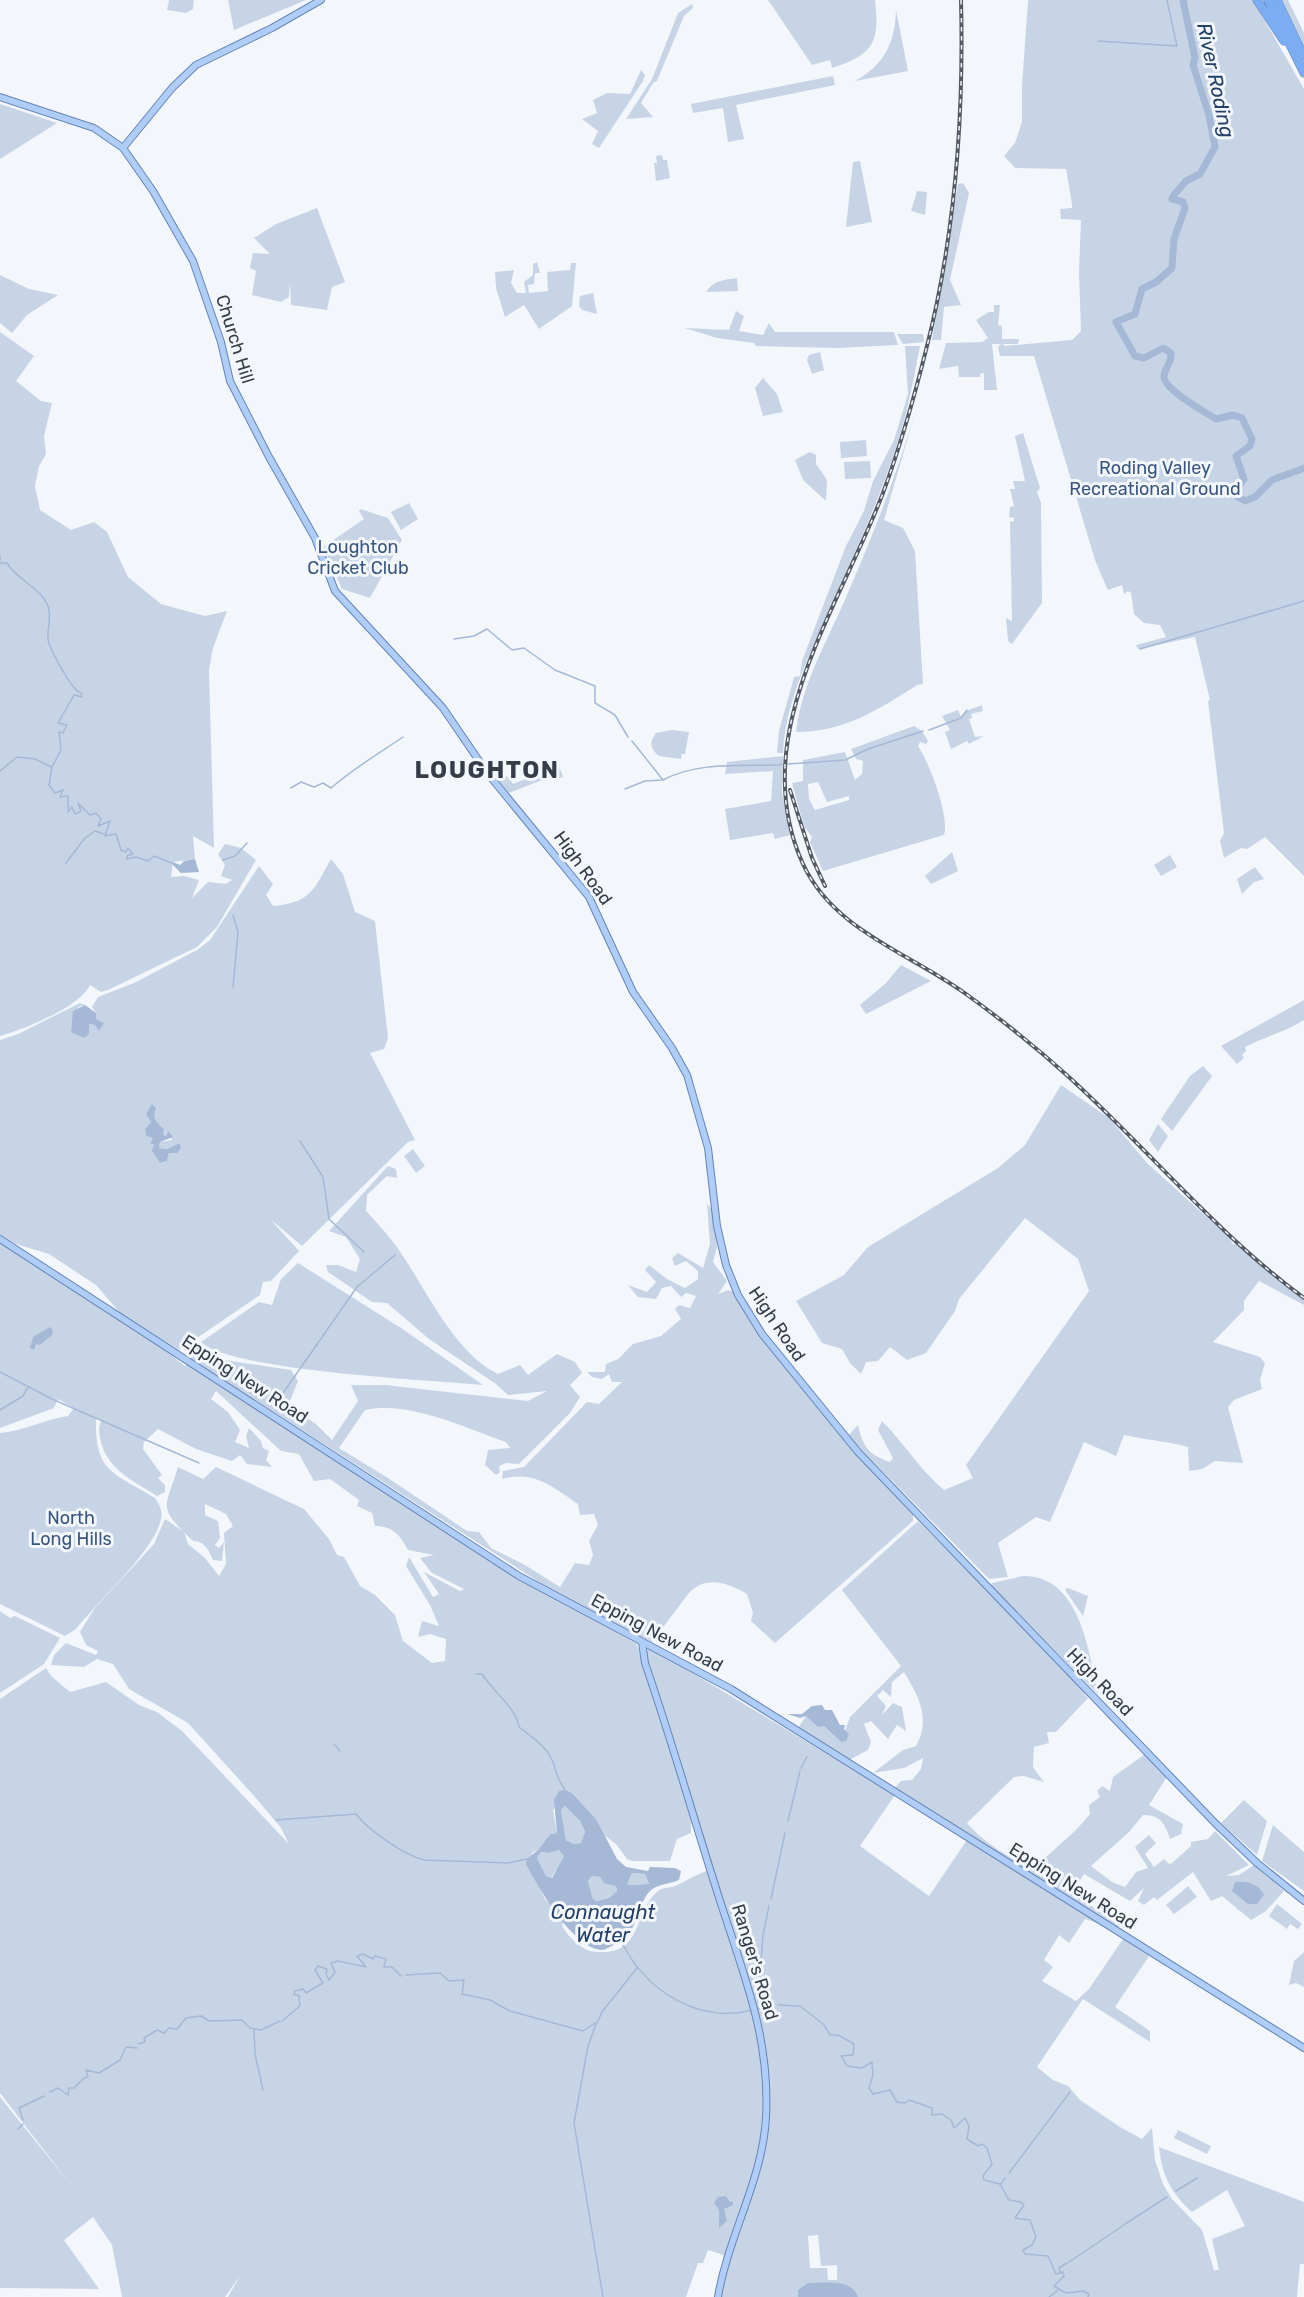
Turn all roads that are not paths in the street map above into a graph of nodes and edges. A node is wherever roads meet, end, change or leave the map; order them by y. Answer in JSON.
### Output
{"nodes":[{"id":1,"x":321,"y":0,"type":"edge"},
{"id":2,"x":1257,"y":0,"type":"edge"},
{"id":3,"x":1268,"y":0,"type":"edge"},
{"id":4,"x":1277,"y":0,"type":"edge"},
{"id":5,"x":1304,"y":56,"type":"edge"},
{"id":6,"x":1302,"y":70,"type":"edge"},
{"id":7,"x":0,"y":97,"type":"edge"},
{"id":8,"x":123,"y":148,"type":"junction"},
{"id":9,"x":327,"y":574,"type":"joint"},
{"id":10,"x":0,"y":1239,"type":"edge"},
{"id":11,"x":642,"y":1642,"type":"junction"},
{"id":12,"x":1304,"y":1901,"type":"edge"},
{"id":13,"x":1304,"y":2048,"type":"edge"},
{"id":14,"x":718,"y":2297,"type":"edge"}],
"edges":[{"from":1,"to":8,"type":"main road"},
{"from":2,"to":6,"type":"highway"},
{"from":3,"to":6,"type":"highway"},
{"from":4,"to":5,"type":"highway"},
{"from":7,"to":8,"type":"main road","name":"Church Hill"},
{"from":8,"to":9,"type":"main road","name":"Church Hill"},
{"from":9,"to":12,"type":"main road","name":"High Road"},
{"from":10,"to":11,"type":"main road","name":"Epping New Road"},
{"from":11,"to":13,"type":"main road","name":"Epping New Road"},
{"from":11,"to":14,"type":"main road","name":"Ranger's Road"}]}
